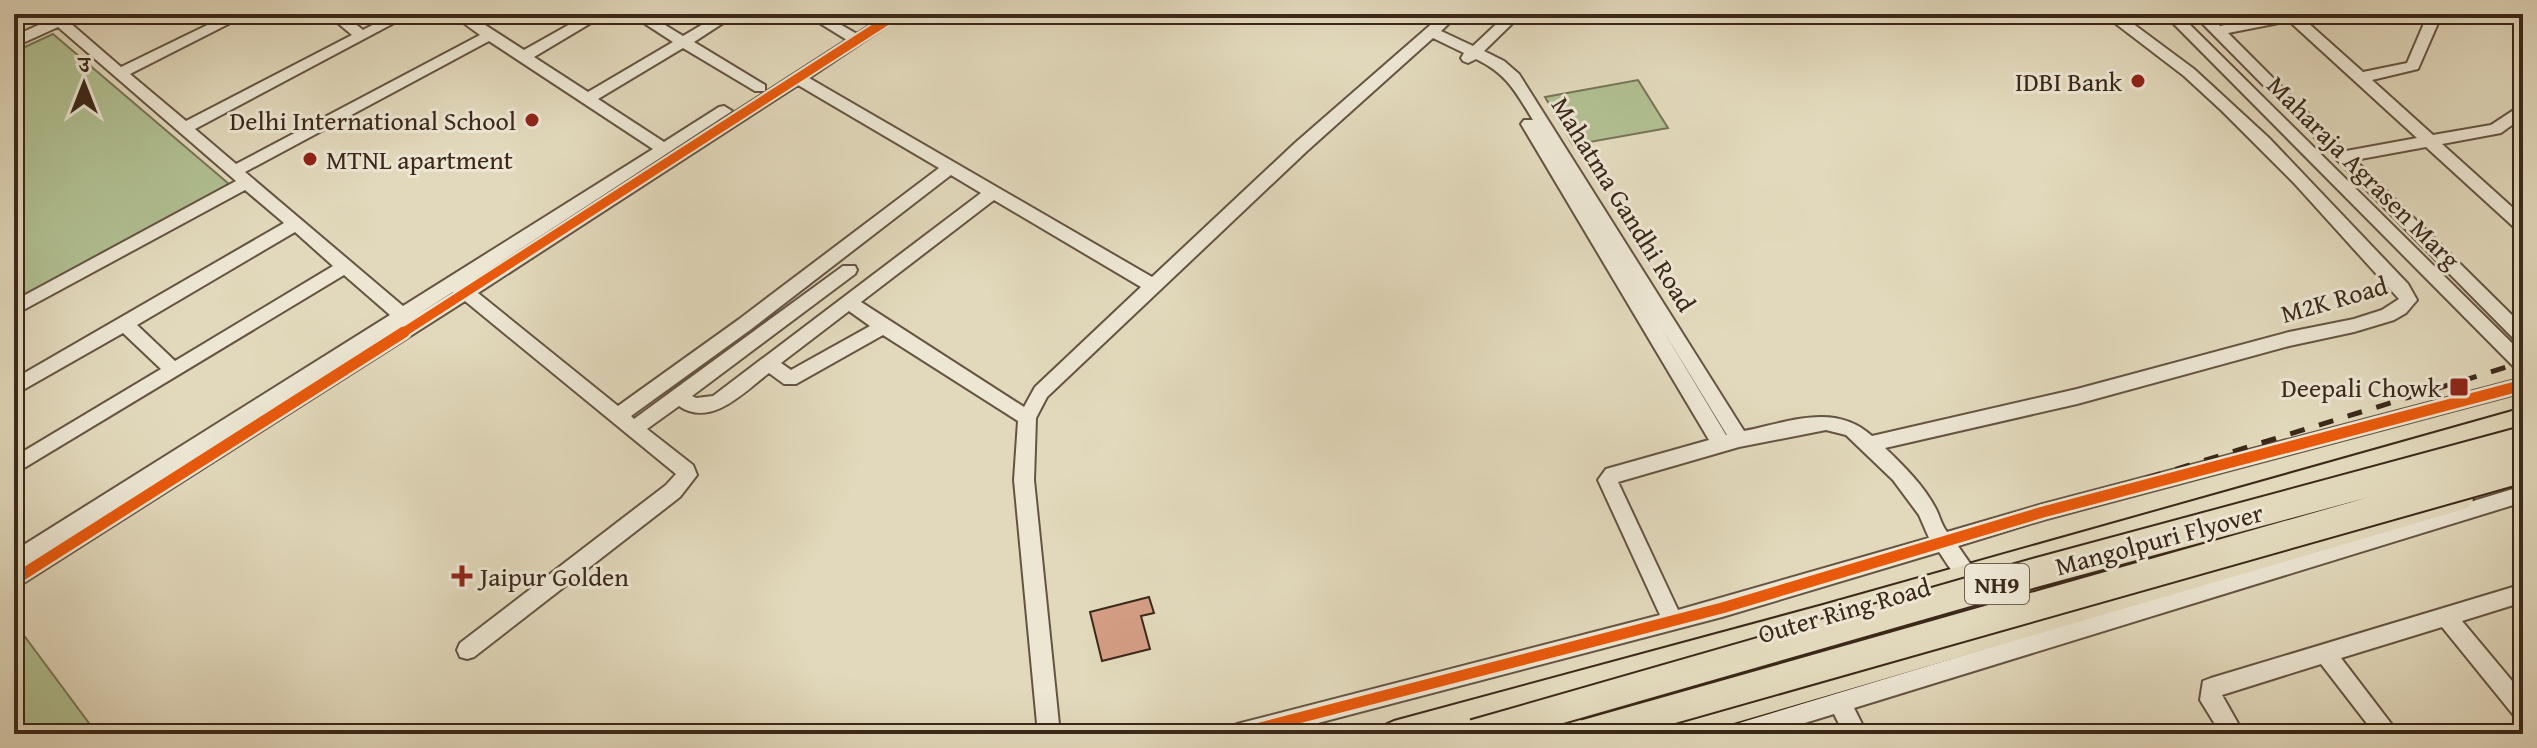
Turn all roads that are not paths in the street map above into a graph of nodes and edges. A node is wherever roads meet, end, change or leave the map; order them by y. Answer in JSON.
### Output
{"nodes":[{"id":1,"x":241,"y":14,"type":"edge"},
{"id":2,"x":334,"y":14,"type":"edge"},
{"id":3,"x":404,"y":14,"type":"edge"},
{"id":4,"x":458,"y":14,"type":"edge"},
{"id":5,"x":599,"y":14,"type":"edge"},
{"id":6,"x":637,"y":14,"type":"edge"},
{"id":7,"x":730,"y":14,"type":"edge"},
{"id":8,"x":812,"y":14,"type":"edge"},
{"id":9,"x":875,"y":14,"type":"edge"},
{"id":10,"x":897,"y":14,"type":"edge"},
{"id":11,"x":1425,"y":14,"type":"edge"},
{"id":12,"x":1515,"y":14,"type":"edge"},
{"id":13,"x":2110,"y":14,"type":"edge"},
{"id":14,"x":2171,"y":14,"type":"edge"},
{"id":15,"x":2200,"y":14,"type":"edge"},
{"id":16,"x":2435,"y":14,"type":"edge"},
{"id":17,"x":2509,"y":14,"type":"edge"},
{"id":18,"x":2291,"y":15,"type":"edge"},
{"id":19,"x":67,"y":18,"type":"edge"},
{"id":20,"x":2523,"y":19,"type":"edge"},
{"id":21,"x":1437,"y":27,"type":"edge"},
{"id":22,"x":2217,"y":31,"type":"junction"},
{"id":23,"x":490,"y":35,"type":"junction"},
{"id":24,"x":362,"y":36,"type":"junction"},
{"id":25,"x":851,"y":36,"type":"junction"},
{"id":26,"x":14,"y":41,"type":"edge"},
{"id":27,"x":683,"y":42,"type":"junction"},
{"id":28,"x":1470,"y":55,"type":"junction"},
{"id":29,"x":523,"y":57,"type":"junction"},
{"id":30,"x":120,"y":73,"type":"junction"},
{"id":31,"x":798,"y":78,"type":"junction"},
{"id":32,"x":2359,"y":78,"type":"junction"},
{"id":33,"x":760,"y":88,"type":"junction"},
{"id":34,"x":587,"y":99,"type":"junction"},
{"id":35,"x":2523,"y":109,"type":"edge"},
{"id":36,"x":185,"y":128,"type":"junction"},
{"id":37,"x":2429,"y":141,"type":"junction"},
{"id":38,"x":664,"y":149,"type":"junction"},
{"id":39,"x":2342,"y":157,"type":"junction"},
{"id":40,"x":2277,"y":158,"type":"junction"},
{"id":41,"x":2319,"y":161,"type":"junction"},
{"id":42,"x":950,"y":167,"type":"junction"},
{"id":43,"x":241,"y":177,"type":"junction"},
{"id":44,"x":993,"y":192,"type":"junction"},
{"id":45,"x":2523,"y":204,"type":"edge"},
{"id":46,"x":2506,"y":210,"type":"junction"},
{"id":47,"x":296,"y":224,"type":"junction"},
{"id":48,"x":2523,"y":226,"type":"edge"},
{"id":49,"x":2447,"y":261,"type":"junction"},
{"id":50,"x":2423,"y":265,"type":"junction"},
{"id":51,"x":345,"y":267,"type":"junction"},
{"id":52,"x":849,"y":270,"type":"dead end"},
{"id":53,"x":1153,"y":286,"type":"junction"},
{"id":54,"x":460,"y":288,"type":"junction"},
{"id":55,"x":849,"y":302,"type":"junction"},
{"id":56,"x":14,"y":309,"type":"edge"},
{"id":57,"x":407,"y":320,"type":"junction"},
{"id":58,"x":125,"y":324,"type":"junction"},
{"id":59,"x":883,"y":327,"type":"junction"},
{"id":60,"x":2523,"y":337,"type":"edge"},
{"id":61,"x":769,"y":364,"type":"junction"},
{"id":62,"x":2523,"y":365,"type":"edge"},
{"id":63,"x":173,"y":370,"type":"junction"},
{"id":64,"x":2523,"y":385,"type":"edge"},
{"id":65,"x":14,"y":388,"type":"edge"},
{"id":66,"x":678,"y":396,"type":"junction"},
{"id":67,"x":618,"y":416,"type":"junction"},
{"id":68,"x":2523,"y":417,"type":"edge"},
{"id":69,"x":1027,"y":418,"type":"junction"},
{"id":70,"x":634,"y":429,"type":"junction"},
{"id":71,"x":1730,"y":441,"type":"junction"},
{"id":72,"x":2523,"y":441,"type":"edge"},
{"id":73,"x":1870,"y":444,"type":"junction"},
{"id":74,"x":14,"y":466,"type":"edge"},
{"id":75,"x":2523,"y":468,"type":"edge"},
{"id":76,"x":2302,"y":480,"type":"junction"},
{"id":77,"x":2523,"y":480,"type":"edge"},
{"id":78,"x":2523,"y":494,"type":"edge"},
{"id":79,"x":2352,"y":533,"type":"junction"},
{"id":80,"x":1944,"y":542,"type":"junction"},
{"id":81,"x":14,"y":562,"type":"edge"},
{"id":82,"x":1968,"y":575,"type":"junction"},
{"id":83,"x":14,"y":580,"type":"edge"},
{"id":84,"x":2523,"y":593,"type":"edge"},
{"id":85,"x":2446,"y":617,"type":"junction"},
{"id":86,"x":1673,"y":621,"type":"junction"},
{"id":87,"x":467,"y":650,"type":"dead end"},
{"id":88,"x":2325,"y":653,"type":"junction"},
{"id":89,"x":1840,"y":704,"type":"junction"},
{"id":90,"x":2523,"y":710,"type":"edge"},
{"id":91,"x":1746,"y":733,"type":"edge"},
{"id":92,"x":1049,"y":734,"type":"edge"},
{"id":93,"x":1237,"y":734,"type":"edge"},
{"id":94,"x":1394,"y":734,"type":"edge"},
{"id":95,"x":1474,"y":734,"type":"edge"},
{"id":96,"x":1585,"y":734,"type":"edge"},
{"id":97,"x":1653,"y":734,"type":"edge"},
{"id":98,"x":1856,"y":734,"type":"edge"},
{"id":99,"x":2233,"y":734,"type":"edge"},
{"id":100,"x":2388,"y":734,"type":"edge"}],
"edges":[{"from":1,"to":30,"type":"street"},
{"from":2,"to":24,"type":"street"},
{"from":3,"to":24,"type":"street"},
{"from":4,"to":23,"type":"street"},
{"from":5,"to":29,"type":"street"},
{"from":6,"to":27,"type":"street"},
{"from":7,"to":27,"type":"street"},
{"from":8,"to":25,"type":"street"},
{"from":9,"to":25,"type":"street"},
{"from":10,"to":25,"type":"street"},
{"from":11,"to":21,"type":"street","name":"Mahatma Gandhi Road"},
{"from":12,"to":28,"type":"street"},
{"from":13,"to":40,"type":"street","name":"M2K Road"},
{"from":14,"to":41,"type":"street","name":"Maharaja Agrasen Marg"},
{"from":15,"to":22,"type":"street","name":"Maharaja Agrasen Marg"},
{"from":16,"to":32,"type":"street"},
{"from":17,"to":20,"type":"street"},
{"from":18,"to":22,"type":"street"},
{"from":18,"to":32,"type":"street"},
{"from":19,"to":26,"type":"street"},
{"from":19,"to":30,"type":"street"},
{"from":21,"to":28,"type":"street","name":"Mahatma Gandhi Road"},
{"from":21,"to":53,"type":"street"},
{"from":22,"to":39,"type":"street","name":"Maharaja Agrasen Marg"},
{"from":23,"to":29,"type":"street"},
{"from":23,"to":43,"type":"street"},
{"from":24,"to":36,"type":"street"},
{"from":25,"to":31,"type":"street"},
{"from":25,"to":33,"type":"street"},
{"from":27,"to":33,"type":"street"},
{"from":27,"to":34,"type":"street"},
{"from":28,"to":71,"type":"street","name":"Mahatma Gandhi Road"},
{"from":29,"to":34,"type":"street"},
{"from":30,"to":36,"type":"street"},
{"from":31,"to":42,"type":"street"},
{"from":31,"to":54,"type":"street"},
{"from":32,"to":37,"type":"street"},
{"from":33,"to":38,"type":"street"},
{"from":34,"to":38,"type":"street"},
{"from":35,"to":37,"type":"street"},
{"from":36,"to":43,"type":"street"},
{"from":37,"to":39,"type":"street"},
{"from":37,"to":46,"type":"street"},
{"from":38,"to":54,"type":"street"},
{"from":39,"to":49,"type":"street","name":"Maharaja Agrasen Marg"},
{"from":40,"to":41,"type":"street"},
{"from":40,"to":73,"type":"street","name":"M2K Road"},
{"from":41,"to":50,"type":"street","name":"Maharaja Agrasen Marg"},
{"from":42,"to":44,"type":"street"},
{"from":42,"to":67,"type":"street"},
{"from":43,"to":47,"type":"street"},
{"from":43,"to":56,"type":"street"},
{"from":44,"to":53,"type":"street"},
{"from":44,"to":55,"type":"street"},
{"from":45,"to":46,"type":"street"},
{"from":46,"to":48,"type":"street"},
{"from":47,"to":51,"type":"street"},
{"from":47,"to":58,"type":"street"},
{"from":49,"to":50,"type":"street"},
{"from":49,"to":60,"type":"street","name":"Maharaja Agrasen Marg"},
{"from":50,"to":62,"type":"street","name":"Maharaja Agrasen Marg"},
{"from":51,"to":57,"type":"street"},
{"from":51,"to":63,"type":"street"},
{"from":52,"to":66,"type":"street"},
{"from":53,"to":69,"type":"street"},
{"from":54,"to":57,"type":"street"},
{"from":54,"to":67,"type":"street"},
{"from":55,"to":59,"type":"street"},
{"from":55,"to":61,"type":"street"},
{"from":57,"to":81,"type":"street"},
{"from":57,"to":83,"type":"street"},
{"from":58,"to":63,"type":"street"},
{"from":58,"to":65,"type":"street"},
{"from":59,"to":61,"type":"street"},
{"from":59,"to":69,"type":"street"},
{"from":61,"to":66,"type":"street"},
{"from":63,"to":74,"type":"street"},
{"from":64,"to":80,"type":"street"},
{"from":66,"to":70,"type":"street"},
{"from":67,"to":70,"type":"street"},
{"from":68,"to":76,"type":"main road","name":"Outer Ring Road"},
{"from":69,"to":92,"type":"street"},
{"from":70,"to":87,"type":"street"},
{"from":71,"to":73,"type":"street"},
{"from":71,"to":86,"type":"street"},
{"from":72,"to":95,"type":"highway","name":"Mangolpuri Flyover","number":"NH9","bridge":true},
{"from":73,"to":80,"type":"street"},
{"from":75,"to":96,"type":"highway","name":"Mangolpuri Flyover","number":"NH9","bridge":true},
{"from":76,"to":79,"type":"main road"},
{"from":76,"to":82,"type":"main road","name":"Outer Ring Road"},
{"from":77,"to":79,"type":"main road"},
{"from":78,"to":89,"type":"street"},
{"from":79,"to":97,"type":"main road"},
{"from":80,"to":82,"type":"street"},
{"from":80,"to":86,"type":"street"},
{"from":82,"to":94,"type":"main road","name":"Outer Ring Road"},
{"from":84,"to":85,"type":"street"},
{"from":85,"to":88,"type":"street"},
{"from":85,"to":90,"type":"street"},
{"from":86,"to":93,"type":"street"},
{"from":88,"to":99,"type":"street"},
{"from":88,"to":100,"type":"street"},
{"from":89,"to":91,"type":"street"},
{"from":89,"to":98,"type":"street"}]}
